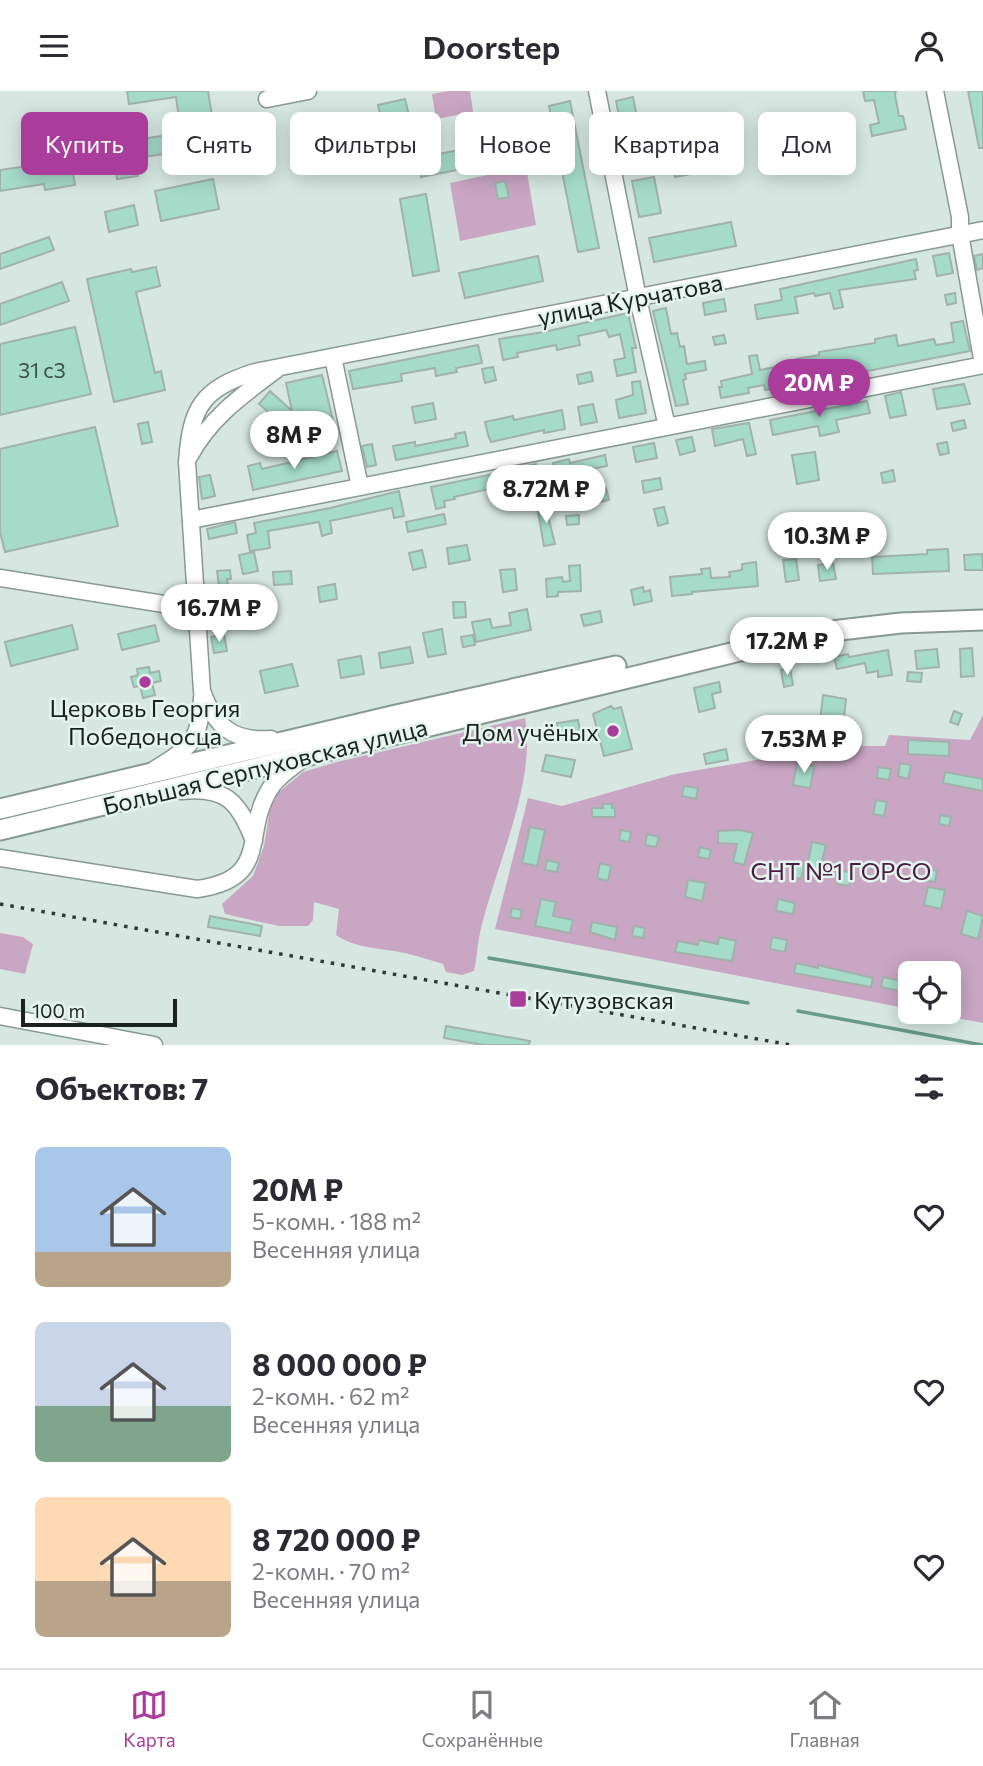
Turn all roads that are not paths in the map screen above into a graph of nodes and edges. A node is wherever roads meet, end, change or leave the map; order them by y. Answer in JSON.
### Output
{"nodes":[{"id":1,"x":308,"y":91,"type":"edge"},
{"id":2,"x":597,"y":91,"type":"edge"},
{"id":3,"x":935,"y":91,"type":"edge"},
{"id":4,"x":267,"y":99,"type":"dead end"},
{"id":5,"x":983,"y":230,"type":"edge"},
{"id":6,"x":960,"y":234,"type":"junction"},
{"id":7,"x":638,"y":299,"type":"junction"},
{"id":8,"x":333,"y":358,"type":"junction"},
{"id":9,"x":983,"y":365,"type":"edge"},
{"id":10,"x":667,"y":427,"type":"junction"},
{"id":11,"x":360,"y":487,"type":"junction"},
{"id":12,"x":191,"y":520,"type":"junction"},
{"id":13,"x":0,"y":577,"type":"edge"},
{"id":14,"x":196,"y":603,"type":"junction"},
{"id":15,"x":983,"y":608,"type":"edge"},
{"id":16,"x":983,"y":620,"type":"edge"},
{"id":17,"x":202,"y":691,"type":"junction"},
{"id":18,"x":310,"y":744,"type":"junction"},
{"id":19,"x":148,"y":785,"type":"junction"},
{"id":20,"x":0,"y":809,"type":"edge"},
{"id":21,"x":0,"y":829,"type":"edge"},
{"id":22,"x":254,"y":841,"type":"junction"},
{"id":23,"x":0,"y":858,"type":"edge"},
{"id":24,"x":0,"y":1016,"type":"edge"},
{"id":25,"x":154,"y":1045,"type":"edge"}],
"edges":[{"from":1,"to":4,"type":"street"},
{"from":2,"to":7,"type":"street"},
{"from":3,"to":6,"type":"street"},
{"from":5,"to":6,"type":"street","name":"улица Курчатова"},
{"from":6,"to":7,"type":"street","name":"улица Курчатова"},
{"from":6,"to":9,"type":"street"},
{"from":7,"to":8,"type":"street","name":"улица Курчатова"},
{"from":7,"to":10,"type":"street"},
{"from":8,"to":11,"type":"street"},
{"from":8,"to":12,"type":"street","name":"улица Курчатова"},
{"from":9,"to":10,"type":"street"},
{"from":10,"to":11,"type":"street"},
{"from":11,"to":12,"type":"street"},
{"from":12,"to":14,"type":"street","name":"улица Курчатова"},
{"from":13,"to":14,"type":"street"},
{"from":14,"to":17,"type":"street","name":"улица Курчатова"},
{"from":15,"to":18,"type":"main road","name":"Большая Серпуховская улица"},
{"from":16,"to":18,"type":"main road","name":"Большая Серпуховская улица"},
{"from":17,"to":18,"type":"street"},
{"from":17,"to":19,"type":"street"},
{"from":18,"to":19,"type":"main road","name":"Большая Серпуховская улица"},
{"from":18,"to":22,"type":"street"},
{"from":19,"to":20,"type":"main road","name":"Большая Серпуховская улица"},
{"from":19,"to":21,"type":"main road","name":"Большая Серпуховская улица"},
{"from":19,"to":22,"type":"street"},
{"from":22,"to":23,"type":"street"},
{"from":24,"to":25,"type":"street"}]}
